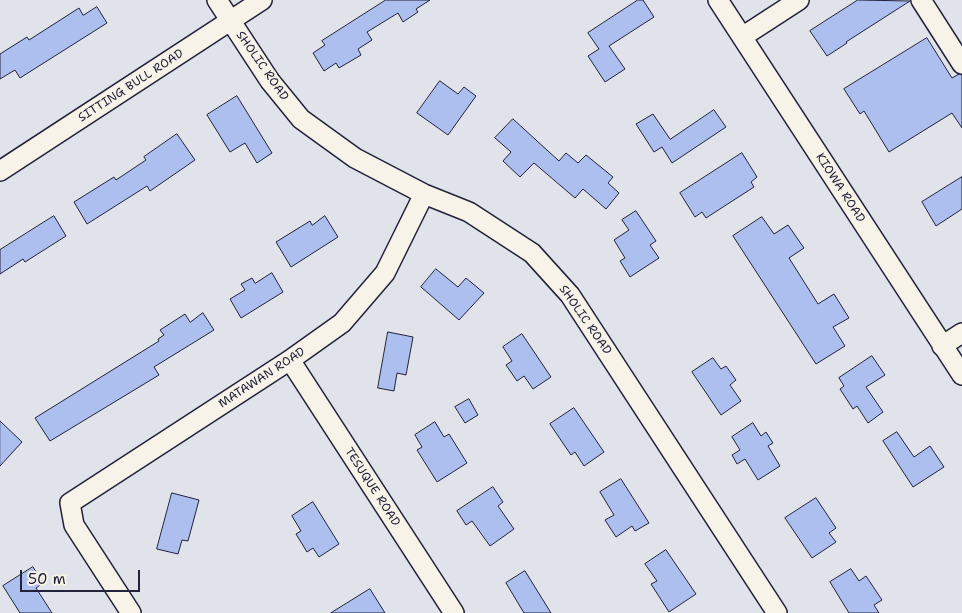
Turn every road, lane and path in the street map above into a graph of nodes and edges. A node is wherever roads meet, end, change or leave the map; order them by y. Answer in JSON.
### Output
{"nodes":[{"id":1,"x":217,"y":0,"type":"edge"},
{"id":2,"x":262,"y":0,"type":"edge"},
{"id":3,"x":718,"y":0,"type":"edge"},
{"id":4,"x":799,"y":0,"type":"edge"},
{"id":5,"x":921,"y":0,"type":"edge"},
{"id":6,"x":230,"y":21,"type":"junction"},
{"id":7,"x":742,"y":37,"type":"junction"},
{"id":8,"x":962,"y":64,"type":"edge"},
{"id":9,"x":0,"y":171,"type":"edge"},
{"id":10,"x":424,"y":194,"type":"junction"},
{"id":11,"x":962,"y":332,"type":"edge"},
{"id":12,"x":942,"y":346,"type":"junction"},
{"id":13,"x":290,"y":360,"type":"junction"},
{"id":14,"x":962,"y":375,"type":"edge"},
{"id":15,"x":131,"y":613,"type":"edge"},
{"id":16,"x":454,"y":613,"type":"edge"},
{"id":17,"x":777,"y":613,"type":"edge"}],
"edges":[{"from":1,"to":6,"type":"street","name":"SHOLIC ROAD"},
{"from":2,"to":6,"type":"street","name":"SITTING BULL ROAD"},
{"from":3,"to":7,"type":"street","name":"KIOWA ROAD"},
{"from":4,"to":7,"type":"street"},
{"from":5,"to":8,"type":"street"},
{"from":6,"to":9,"type":"street","name":"SITTING BULL ROAD"},
{"from":6,"to":10,"type":"street","name":"SHOLIC ROAD"},
{"from":7,"to":12,"type":"street","name":"KIOWA ROAD"},
{"from":10,"to":13,"type":"street","name":"MATAWAN ROAD"},
{"from":10,"to":17,"type":"street","name":"SHOLIC ROAD"},
{"from":11,"to":12,"type":"street"},
{"from":12,"to":14,"type":"street","name":"KIOWA ROAD"},
{"from":13,"to":15,"type":"street","name":"MATAWAN ROAD"},
{"from":13,"to":16,"type":"street","name":"TESUQUE ROAD"}]}
